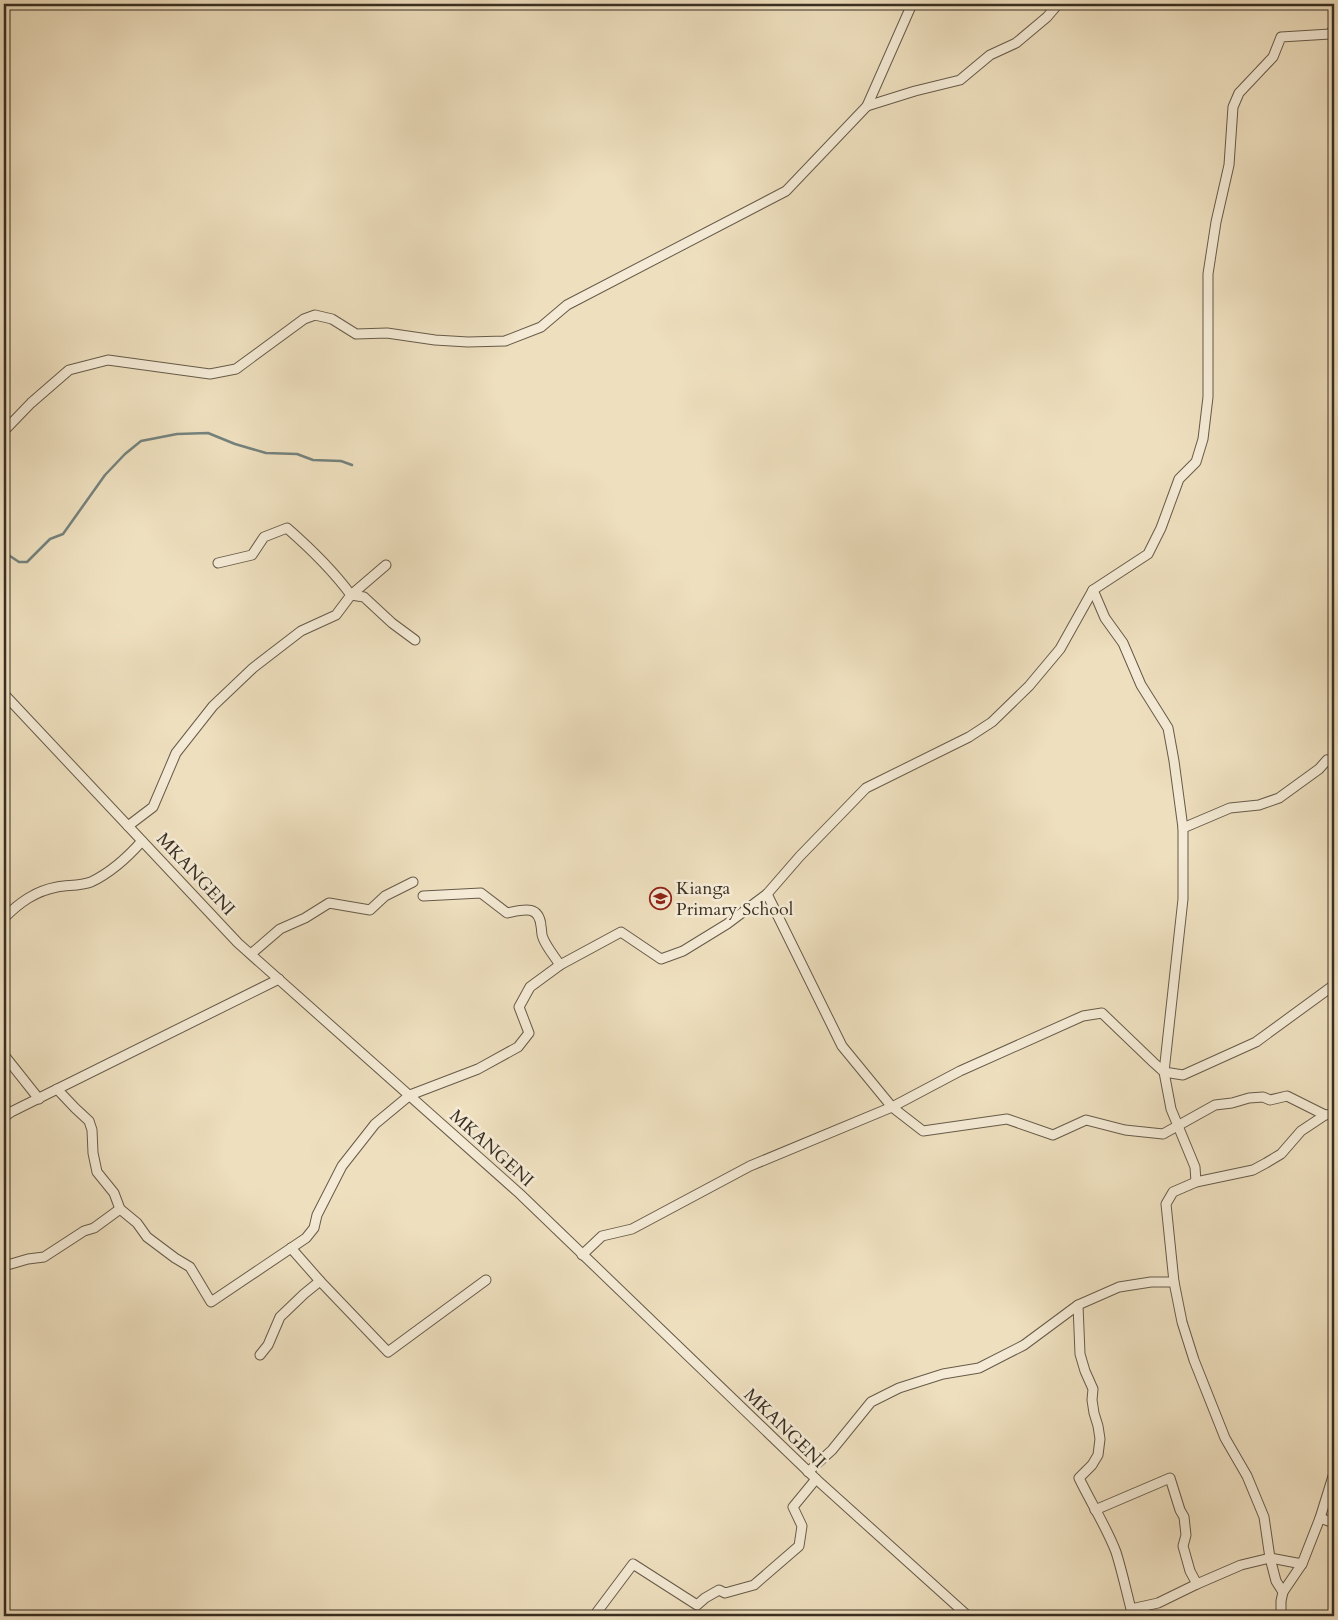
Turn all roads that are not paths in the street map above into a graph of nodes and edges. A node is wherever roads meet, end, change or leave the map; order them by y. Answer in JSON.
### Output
{"nodes":[{"id":1,"x":912,"y":4,"type":"edge"},
{"id":2,"x":1058,"y":4,"type":"edge"},
{"id":3,"x":1334,"y":28,"type":"edge"},
{"id":4,"x":867,"y":106,"type":"junction"},
{"id":5,"x":4,"y":431,"type":"edge"},
{"id":6,"x":218,"y":563,"type":"dead end"},
{"id":7,"x":386,"y":565,"type":"dead end"},
{"id":8,"x":1093,"y":590,"type":"junction"},
{"id":9,"x":351,"y":595,"type":"junction"},
{"id":10,"x":415,"y":640,"type":"dead end"},
{"id":11,"x":4,"y":694,"type":"edge"},
{"id":12,"x":1334,"y":764,"type":"edge"},
{"id":13,"x":128,"y":826,"type":"junction"},
{"id":14,"x":1183,"y":828,"type":"junction"},
{"id":15,"x":142,"y":841,"type":"junction"},
{"id":16,"x":413,"y":882,"type":"dead end"},
{"id":17,"x":767,"y":894,"type":"junction"},
{"id":18,"x":423,"y":896,"type":"dead end"},
{"id":19,"x":4,"y":918,"type":"edge"},
{"id":20,"x":251,"y":954,"type":"junction"},
{"id":21,"x":560,"y":965,"type":"junction"},
{"id":22,"x":279,"y":979,"type":"junction"},
{"id":23,"x":1334,"y":985,"type":"edge"},
{"id":24,"x":4,"y":1055,"type":"edge"},
{"id":25,"x":1164,"y":1072,"type":"junction"},
{"id":26,"x":57,"y":1089,"type":"junction"},
{"id":27,"x":410,"y":1095,"type":"junction"},
{"id":28,"x":38,"y":1098,"type":"junction"},
{"id":29,"x":892,"y":1107,"type":"junction"},
{"id":30,"x":1334,"y":1114,"type":"edge"},
{"id":31,"x":1324,"y":1115,"type":"junction"},
{"id":32,"x":4,"y":1117,"type":"edge"},
{"id":33,"x":1177,"y":1126,"type":"junction"},
{"id":34,"x":1196,"y":1182,"type":"junction"},
{"id":35,"x":120,"y":1209,"type":"junction"},
{"id":36,"x":291,"y":1248,"type":"junction"},
{"id":37,"x":582,"y":1255,"type":"junction"},
{"id":38,"x":4,"y":1266,"type":"edge"},
{"id":39,"x":486,"y":1280,"type":"dead end"},
{"id":40,"x":320,"y":1281,"type":"junction"},
{"id":41,"x":1174,"y":1282,"type":"junction"},
{"id":42,"x":1078,"y":1305,"type":"junction"},
{"id":43,"x":260,"y":1355,"type":"dead end"},
{"id":44,"x":808,"y":1472,"type":"junction"},
{"id":45,"x":1334,"y":1473,"type":"edge"},
{"id":46,"x":816,"y":1480,"type":"junction"},
{"id":47,"x":1095,"y":1510,"type":"junction"},
{"id":48,"x":1320,"y":1518,"type":"junction"},
{"id":49,"x":1334,"y":1523,"type":"edge"},
{"id":50,"x":1270,"y":1558,"type":"junction"},
{"id":51,"x":1302,"y":1564,"type":"junction"},
{"id":52,"x":1197,"y":1584,"type":"junction"},
{"id":53,"x":1283,"y":1592,"type":"junction"},
{"id":54,"x":1132,"y":1613,"type":"edge"},
{"id":55,"x":594,"y":1616,"type":"edge"},
{"id":56,"x":968,"y":1616,"type":"edge"},
{"id":57,"x":1281,"y":1616,"type":"edge"}],
"edges":[{"from":1,"to":4,"type":"street"},
{"from":2,"to":4,"type":"street"},
{"from":3,"to":8,"type":"street"},
{"from":4,"to":5,"type":"street"},
{"from":6,"to":9,"type":"street"},
{"from":7,"to":9,"type":"street"},
{"from":8,"to":14,"type":"street"},
{"from":8,"to":17,"type":"street"},
{"from":9,"to":10,"type":"street"},
{"from":9,"to":13,"type":"street"},
{"from":11,"to":13,"type":"street","name":"MKANGENI"},
{"from":12,"to":14,"type":"street"},
{"from":13,"to":15,"type":"street","name":"MKANGENI"},
{"from":14,"to":25,"type":"street"},
{"from":15,"to":19,"type":"street"},
{"from":15,"to":20,"type":"street","name":"MKANGENI"},
{"from":16,"to":20,"type":"street"},
{"from":17,"to":21,"type":"street"},
{"from":17,"to":29,"type":"street"},
{"from":18,"to":21,"type":"street"},
{"from":20,"to":22,"type":"street","name":"MKANGENI"},
{"from":21,"to":27,"type":"street"},
{"from":22,"to":26,"type":"street"},
{"from":22,"to":27,"type":"street","name":"MKANGENI"},
{"from":23,"to":25,"type":"street"},
{"from":24,"to":28,"type":"street"},
{"from":25,"to":29,"type":"street"},
{"from":25,"to":33,"type":"street"},
{"from":26,"to":28,"type":"street"},
{"from":26,"to":35,"type":"street"},
{"from":27,"to":36,"type":"street"},
{"from":27,"to":37,"type":"street","name":"MKANGENI"},
{"from":28,"to":32,"type":"street"},
{"from":29,"to":33,"type":"street"},
{"from":29,"to":37,"type":"street"},
{"from":30,"to":31,"type":"street"},
{"from":31,"to":33,"type":"street"},
{"from":31,"to":34,"type":"street"},
{"from":33,"to":34,"type":"street"},
{"from":34,"to":41,"type":"street"},
{"from":35,"to":36,"type":"street"},
{"from":35,"to":38,"type":"street"},
{"from":36,"to":40,"type":"street"},
{"from":37,"to":44,"type":"street","name":"MKANGENI"},
{"from":39,"to":40,"type":"street"},
{"from":40,"to":43,"type":"street"},
{"from":41,"to":42,"type":"street"},
{"from":41,"to":50,"type":"street"},
{"from":42,"to":44,"type":"street"},
{"from":42,"to":47,"type":"street"},
{"from":44,"to":46,"type":"street","name":"MKANGENI"},
{"from":45,"to":48,"type":"street"},
{"from":46,"to":55,"type":"street"},
{"from":46,"to":56,"type":"street","name":"MKANGENI"},
{"from":47,"to":52,"type":"street"},
{"from":47,"to":54,"type":"street"},
{"from":48,"to":49,"type":"street"},
{"from":48,"to":51,"type":"street"},
{"from":50,"to":51,"type":"street"},
{"from":50,"to":52,"type":"street"},
{"from":50,"to":53,"type":"street"},
{"from":51,"to":53,"type":"street"},
{"from":52,"to":54,"type":"street"},
{"from":53,"to":57,"type":"street"}]}
